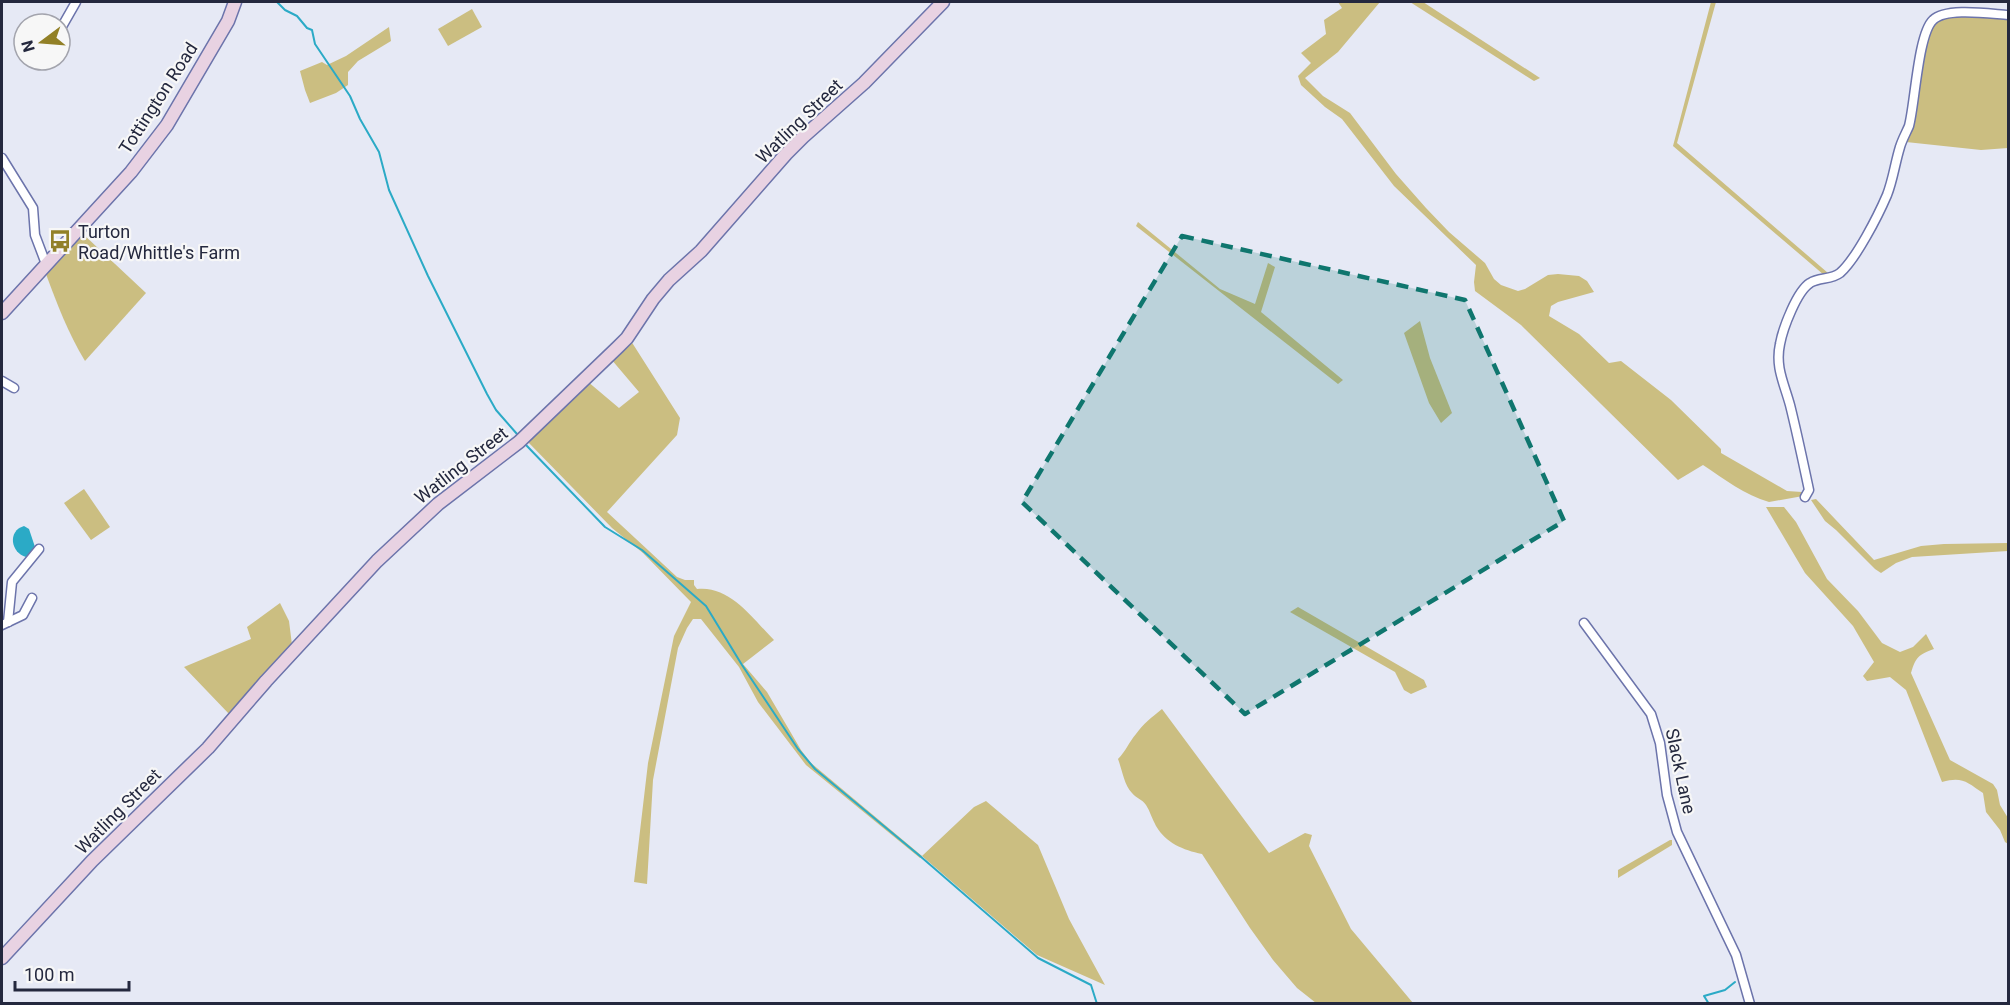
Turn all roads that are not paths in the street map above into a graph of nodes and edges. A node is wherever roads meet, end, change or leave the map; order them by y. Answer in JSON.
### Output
{"nodes":[{"id":1,"x":235,"y":2,"type":"edge"},
{"id":2,"x":943,"y":2,"type":"edge"},
{"id":3,"x":2008,"y":15,"type":"edge"},
{"id":4,"x":2,"y":158,"type":"edge"},
{"id":5,"x":46,"y":264,"type":"junction"},
{"id":6,"x":2,"y":313,"type":"edge"},
{"id":7,"x":2,"y":381,"type":"edge"},
{"id":8,"x":14,"y":388,"type":"dead end"},
{"id":9,"x":1805,"y":497,"type":"dead end"},
{"id":10,"x":39,"y":549,"type":"dead end"},
{"id":11,"x":32,"y":598,"type":"dead end"},
{"id":12,"x":1584,"y":623,"type":"dead end"},
{"id":13,"x":5,"y":624,"type":"edge"},
{"id":14,"x":2,"y":958,"type":"edge"},
{"id":15,"x":1750,"y":1004,"type":"edge"}],
"edges":[{"from":1,"to":5,"type":"street","name":"Tottington Road"},
{"from":2,"to":14,"type":"street","name":"Watling Street"},
{"from":3,"to":9,"type":"street"},
{"from":4,"to":5,"type":"street"},
{"from":5,"to":6,"type":"street","name":"Tottington Road"},
{"from":7,"to":8,"type":"street"},
{"from":10,"to":13,"type":"street"},
{"from":11,"to":13,"type":"street"},
{"from":12,"to":15,"type":"street","name":"Slack Lane"}]}
